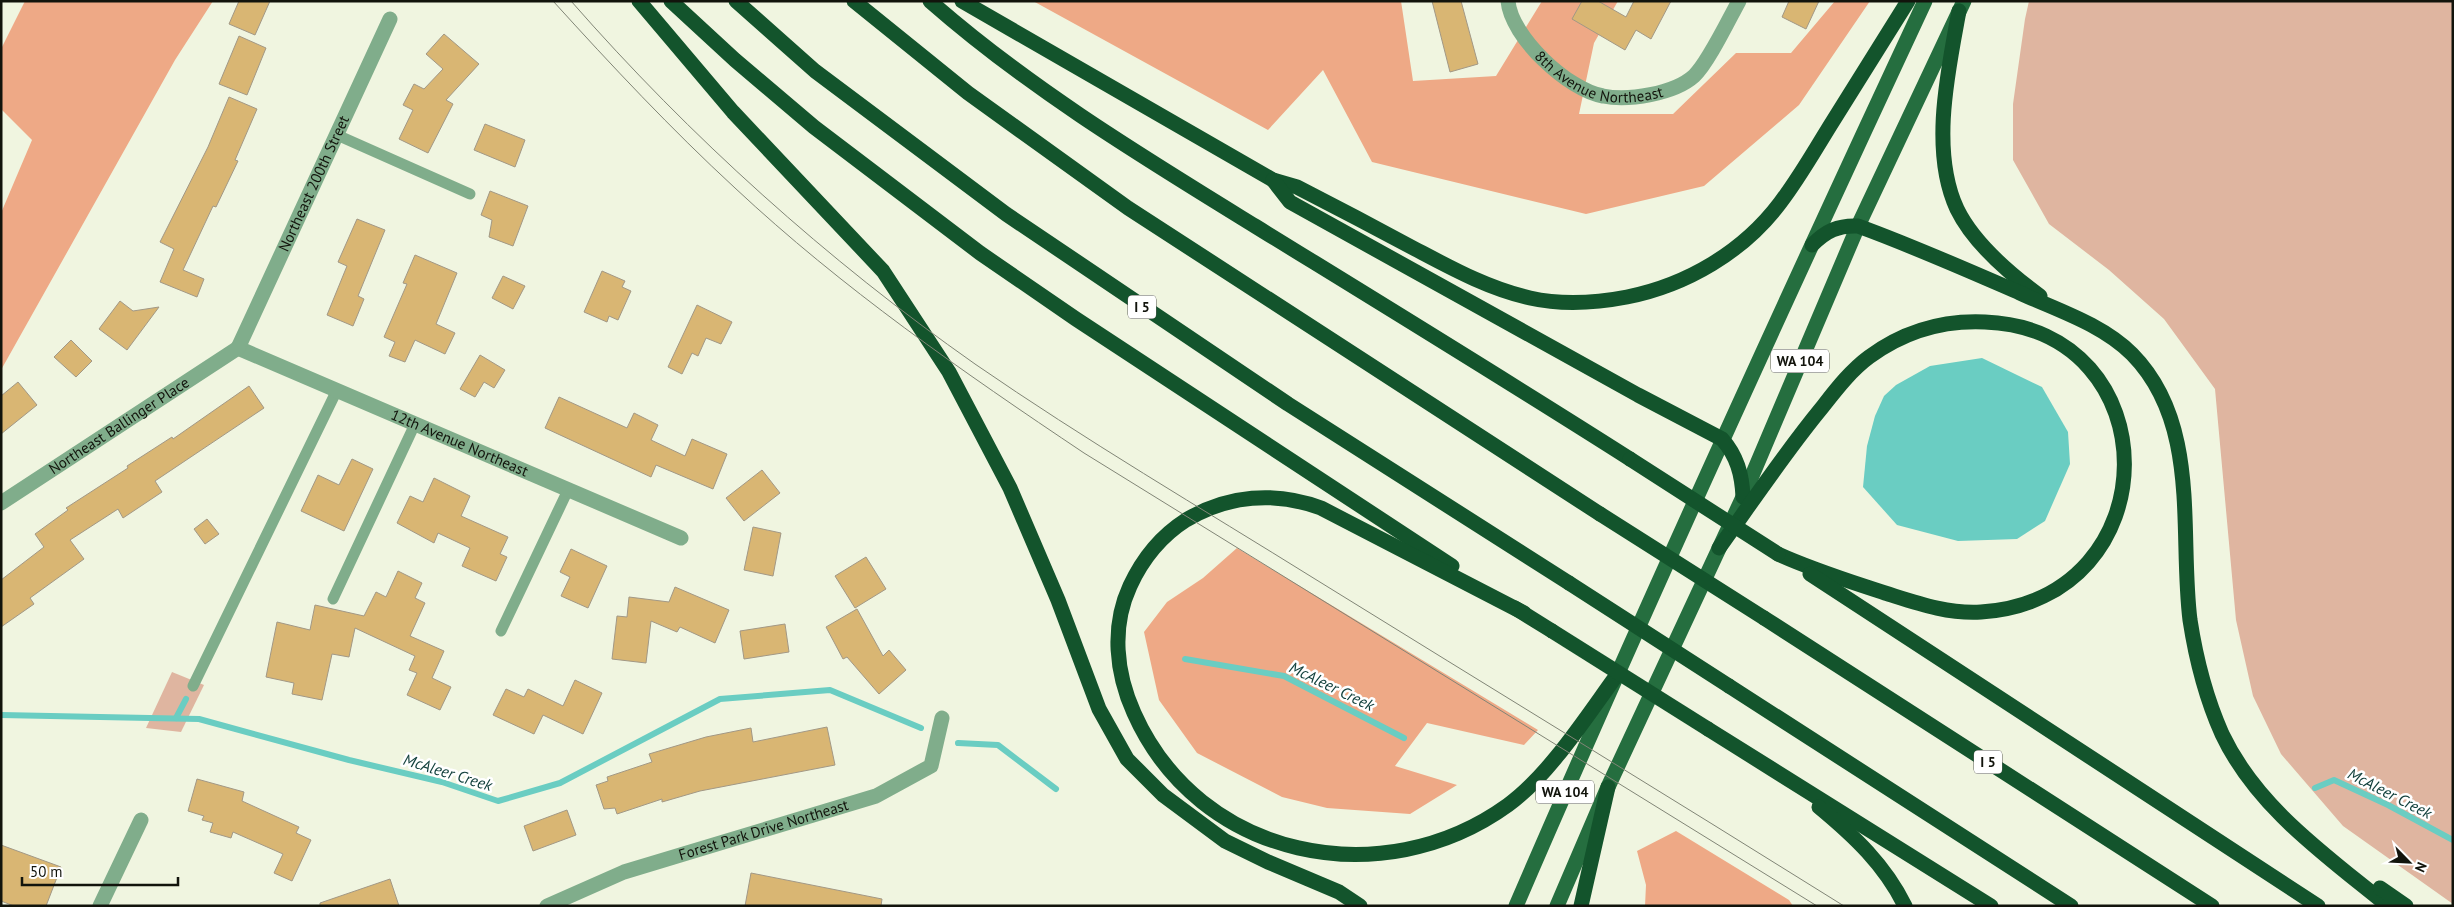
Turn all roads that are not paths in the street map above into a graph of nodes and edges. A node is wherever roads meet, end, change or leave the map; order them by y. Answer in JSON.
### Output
{"nodes":[{"id":1,"x":639,"y":1,"type":"edge"},
{"id":2,"x":670,"y":1,"type":"edge"},
{"id":3,"x":736,"y":1,"type":"edge"},
{"id":4,"x":854,"y":1,"type":"edge"},
{"id":5,"x":930,"y":1,"type":"edge"},
{"id":6,"x":962,"y":1,"type":"edge"},
{"id":7,"x":1508,"y":1,"type":"edge"},
{"id":8,"x":1739,"y":1,"type":"edge"},
{"id":9,"x":1908,"y":1,"type":"edge"},
{"id":10,"x":1925,"y":1,"type":"edge"},
{"id":11,"x":1962,"y":6,"type":"edge"},
{"id":12,"x":390,"y":19,"type":"dead end"},
{"id":13,"x":337,"y":135,"type":"junction"},
{"id":14,"x":1273,"y":180,"type":"junction"},
{"id":15,"x":470,"y":194,"type":"dead end"},
{"id":16,"x":1858,"y":226,"type":"junction"},
{"id":17,"x":1812,"y":245,"type":"junction"},
{"id":18,"x":2064,"y":313,"type":"junction"},
{"id":19,"x":238,"y":348,"type":"junction"},
{"id":20,"x":337,"y":390,"type":"junction"},
{"id":21,"x":415,"y":424,"type":"junction"},
{"id":22,"x":1722,"y":439,"type":"junction"},
{"id":23,"x":568,"y":490,"type":"junction"},
{"id":24,"x":1743,"y":497,"type":"junction"},
{"id":25,"x":1,"y":503,"type":"edge"},
{"id":26,"x":681,"y":538,"type":"dead end"},
{"id":27,"x":1719,"y":548,"type":"junction"},
{"id":28,"x":1778,"y":554,"type":"junction"},
{"id":29,"x":333,"y":598,"type":"dead end"},
{"id":30,"x":1524,"y":613,"type":"junction"},
{"id":31,"x":501,"y":631,"type":"dead end"},
{"id":32,"x":1614,"y":679,"type":"junction"},
{"id":33,"x":193,"y":686,"type":"dead end"},
{"id":34,"x":942,"y":718,"type":"dead end"},
{"id":35,"x":1778,"y":773,"type":"junction"},
{"id":36,"x":1608,"y":787,"type":"junction"},
{"id":37,"x":141,"y":820,"type":"dead end"},
{"id":38,"x":2302,"y":835,"type":"junction"},
{"id":39,"x":100,"y":906,"type":"edge"},
{"id":40,"x":547,"y":906,"type":"edge"},
{"id":41,"x":1360,"y":906,"type":"edge"},
{"id":42,"x":1516,"y":906,"type":"edge"},
{"id":43,"x":1557,"y":906,"type":"edge"},
{"id":44,"x":1581,"y":906,"type":"edge"},
{"id":45,"x":1905,"y":906,"type":"edge"},
{"id":46,"x":1991,"y":906,"type":"edge"},
{"id":47,"x":2072,"y":906,"type":"edge"},
{"id":48,"x":2212,"y":906,"type":"edge"},
{"id":49,"x":2318,"y":906,"type":"edge"},
{"id":50,"x":2388,"y":906,"type":"edge"},
{"id":51,"x":2406,"y":906,"type":"edge"}],
"edges":[{"from":1,"to":41,"type":"highway"},
{"from":2,"to":30,"type":"highway"},
{"from":3,"to":47,"type":"highway","number":"I 5","bridge":true},
{"from":4,"to":48,"type":"highway","number":"I 5","bridge":true},
{"from":5,"to":28,"type":"highway","bridge":true},
{"from":6,"to":14,"type":"highway"},
{"from":7,"to":8,"type":"street","name":"8th Avenue Northeast"},
{"from":9,"to":14,"type":"highway"},
{"from":10,"to":17,"type":"main road","number":"WA 104"},
{"from":11,"to":16,"type":"main road","number":"WA 104"},
{"from":11,"to":18,"type":"highway"},
{"from":12,"to":13,"type":"street","name":"Northeast 200th Street"},
{"from":13,"to":15,"type":"lane"},
{"from":13,"to":19,"type":"street","name":"Northeast 200th Street"},
{"from":14,"to":22,"type":"highway"},
{"from":16,"to":17,"type":"highway"},
{"from":16,"to":18,"type":"highway"},
{"from":16,"to":24,"type":"main road","number":"WA 104"},
{"from":17,"to":22,"type":"main road","number":"WA 104"},
{"from":18,"to":38,"type":"highway"},
{"from":19,"to":20,"type":"street","name":"12th Avenue Northeast"},
{"from":19,"to":25,"type":"street","name":"Northeast Ballinger Place"},
{"from":20,"to":21,"type":"street","name":"12th Avenue Northeast"},
{"from":20,"to":33,"type":"lane"},
{"from":21,"to":23,"type":"street","name":"12th Avenue Northeast"},
{"from":21,"to":29,"type":"lane"},
{"from":22,"to":24,"type":"highway"},
{"from":22,"to":32,"type":"main road","number":"WA 104"},
{"from":23,"to":26,"type":"street","name":"12th Avenue Northeast"},
{"from":23,"to":31,"type":"lane"},
{"from":24,"to":27,"type":"main road","number":"WA 104"},
{"from":27,"to":28,"type":"highway"},
{"from":27,"to":36,"type":"main road","number":"WA 104"},
{"from":28,"to":49,"type":"highway"},
{"from":30,"to":32,"type":"highway"},
{"from":30,"to":35,"type":"highway","bridge":true},
{"from":32,"to":42,"type":"main road","number":"WA 104"},
{"from":34,"to":40,"type":"street","name":"Forest Park Drive Northeast"},
{"from":35,"to":45,"type":"highway"},
{"from":35,"to":46,"type":"highway"},
{"from":36,"to":43,"type":"main road","number":"WA 104"},
{"from":36,"to":44,"type":"highway"},
{"from":37,"to":39,"type":"street"},
{"from":38,"to":50,"type":"highway"},
{"from":38,"to":51,"type":"highway"}]}
